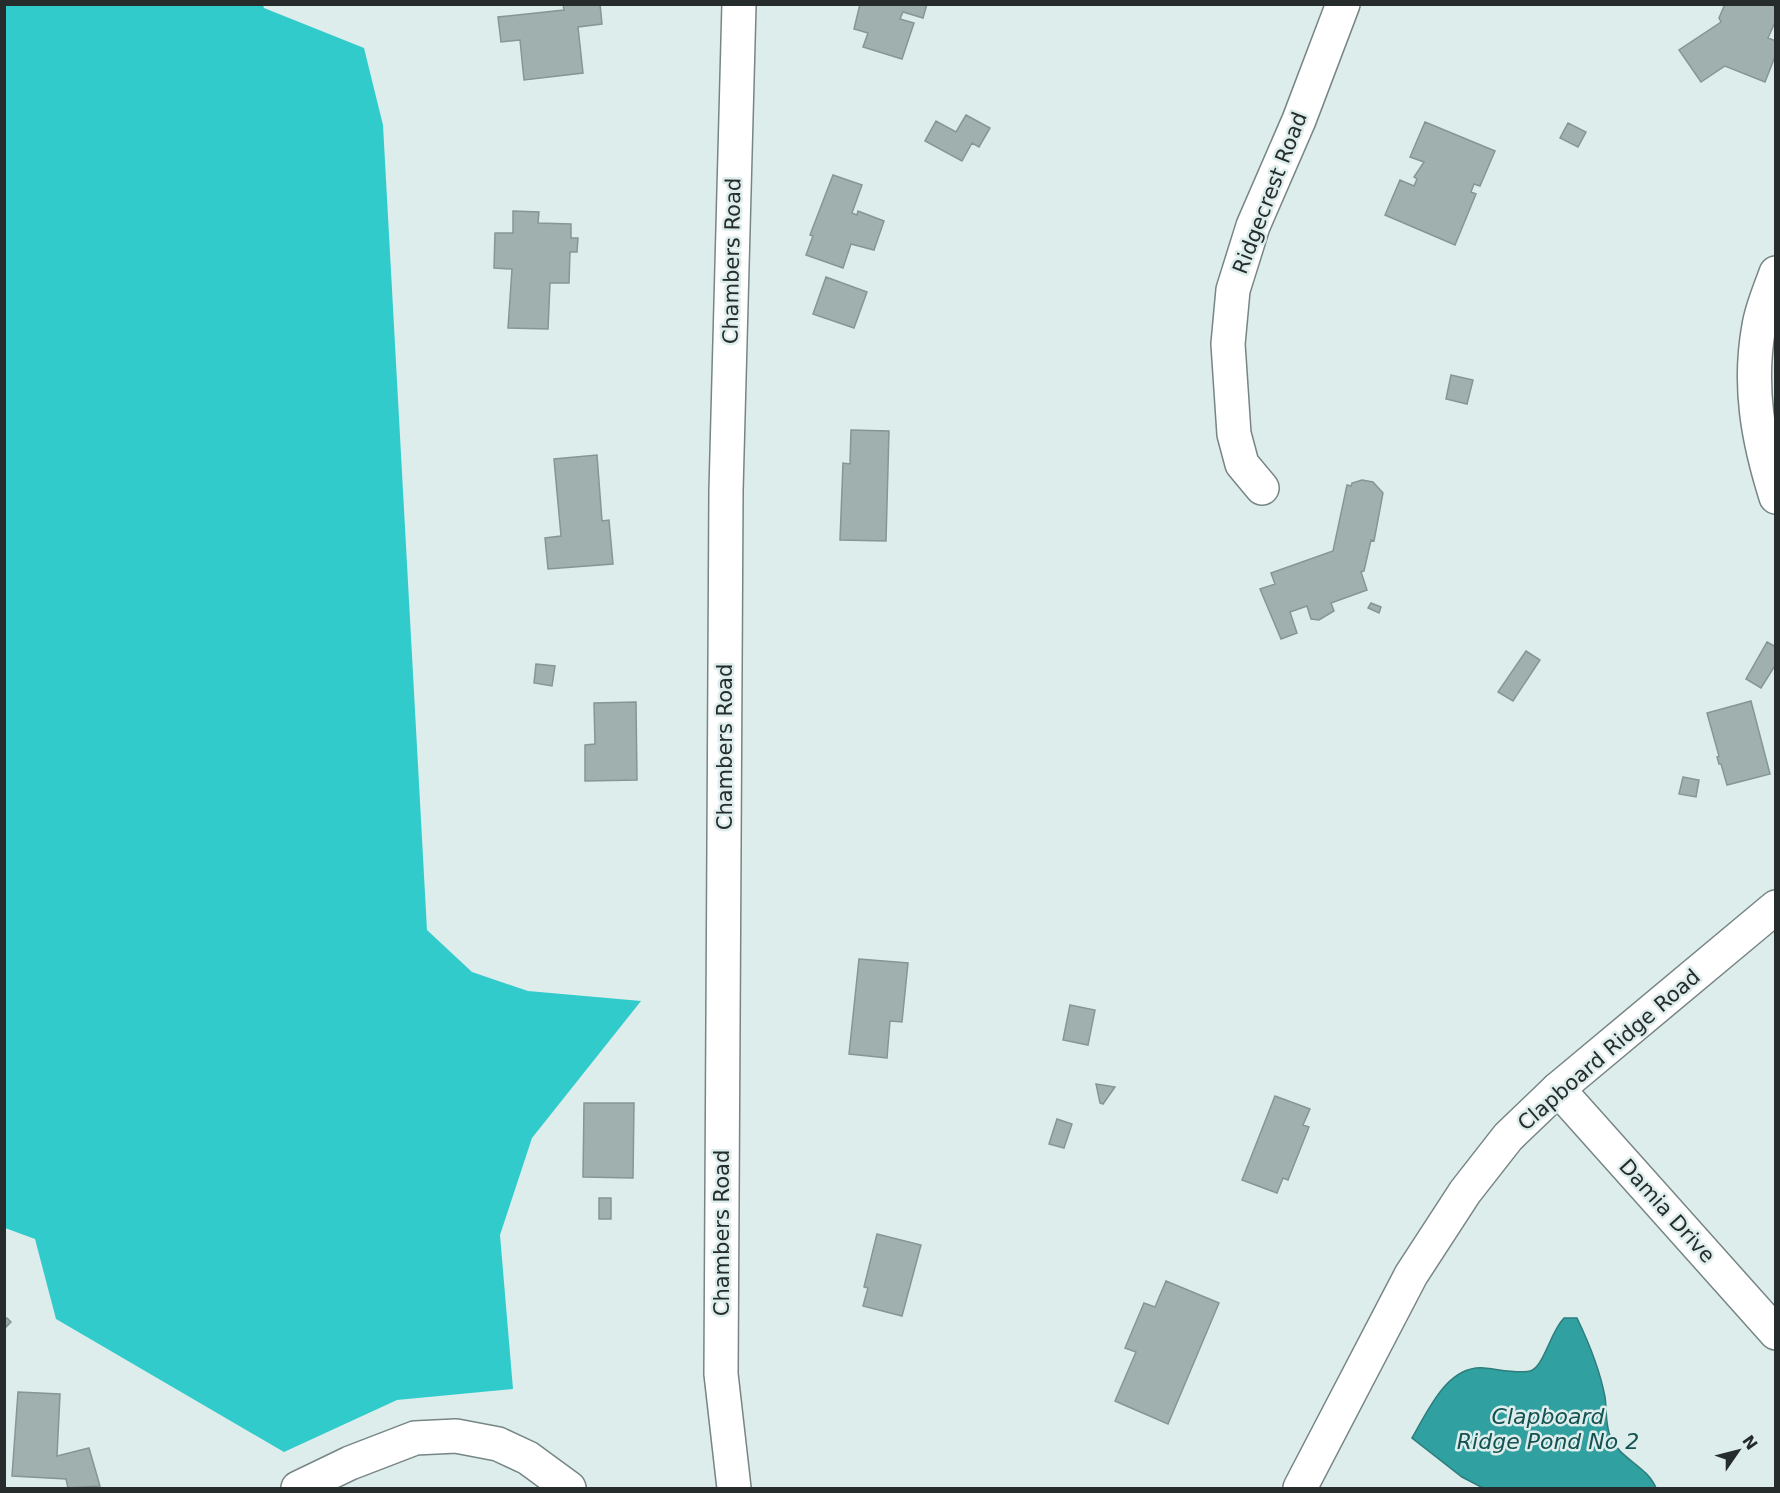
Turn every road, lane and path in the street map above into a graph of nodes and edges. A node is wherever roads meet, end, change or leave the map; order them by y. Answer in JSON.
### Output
{"nodes":[{"id":1,"x":739,"y":4,"type":"edge"},
{"id":2,"x":1343,"y":4,"type":"edge"},
{"id":3,"x":1776,"y":273,"type":"edge"},
{"id":4,"x":1262,"y":488,"type":"dead end"},
{"id":5,"x":1776,"y":497,"type":"edge"},
{"id":6,"x":1776,"y":908,"type":"edge"},
{"id":7,"x":1558,"y":1089,"type":"junction"},
{"id":8,"x":1776,"y":1333,"type":"edge"},
{"id":9,"x":298,"y":1488,"type":"edge"},
{"id":10,"x":569,"y":1488,"type":"edge"},
{"id":11,"x":734,"y":1488,"type":"edge"},
{"id":12,"x":1300,"y":1488,"type":"edge"}],
"edges":[{"from":1,"to":11,"type":"street","name":"Chambers Road"},
{"from":2,"to":4,"type":"street","name":"Ridgecrest Road"},
{"from":3,"to":5,"type":"street"},
{"from":6,"to":7,"type":"street","name":"Clapboard Ridge Road"},
{"from":7,"to":8,"type":"street","name":"Damia Drive"},
{"from":7,"to":12,"type":"street","name":"Clapboard Ridge Road"},
{"from":9,"to":10,"type":"street"}]}
